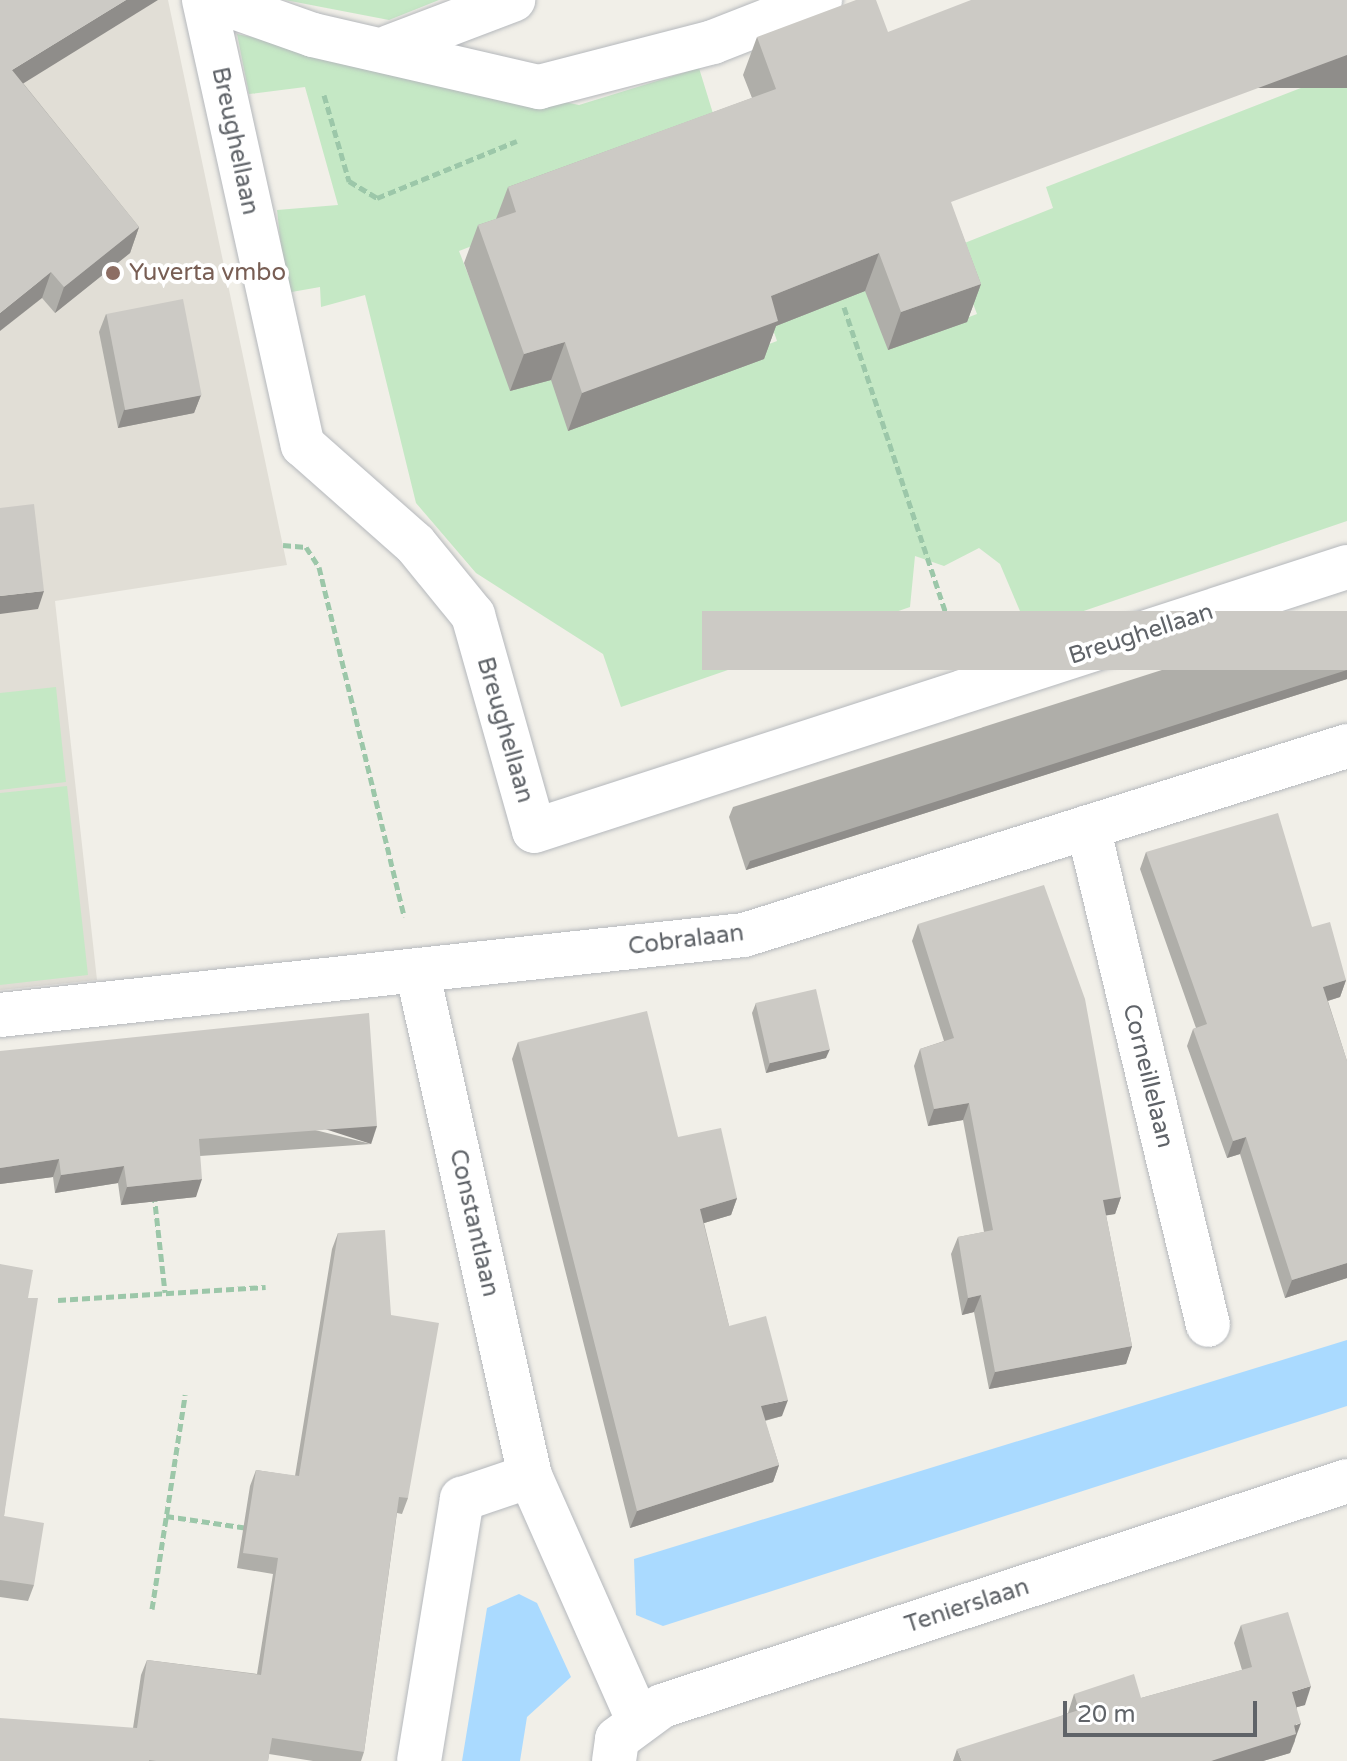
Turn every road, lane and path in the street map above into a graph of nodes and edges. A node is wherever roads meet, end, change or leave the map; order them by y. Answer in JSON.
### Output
{"nodes":[{"id":1,"x":204,"y":0,"type":"edge"},
{"id":2,"x":214,"y":0,"type":"edge"},
{"id":3,"x":513,"y":0,"type":"edge"},
{"id":4,"x":820,"y":0,"type":"edge"},
{"id":5,"x":389,"y":47,"type":"junction"},
{"id":6,"x":844,"y":307,"type":"edge"},
{"id":7,"x":283,"y":545,"type":"dead end"},
{"id":8,"x":1347,"y":567,"type":"edge"},
{"id":9,"x":972,"y":689,"type":"junction"},
{"id":10,"x":1347,"y":746,"type":"edge"},
{"id":11,"x":1088,"y":827,"type":"junction"},
{"id":12,"x":417,"y":970,"type":"junction"},
{"id":13,"x":0,"y":1015,"type":"edge"},
{"id":14,"x":153,"y":1184,"type":"edge"},
{"id":15,"x":266,"y":1287,"type":"dead end"},
{"id":16,"x":165,"y":1292,"type":"junction"},
{"id":17,"x":58,"y":1300,"type":"dead end"},
{"id":18,"x":1208,"y":1325,"type":"dead end"},
{"id":19,"x":185,"y":1395,"type":"dead end"},
{"id":20,"x":530,"y":1476,"type":"junction"},
{"id":21,"x":1347,"y":1481,"type":"edge"},
{"id":22,"x":166,"y":1516,"type":"junction"},
{"id":23,"x":256,"y":1530,"type":"edge"},
{"id":24,"x":152,"y":1609,"type":"dead end"},
{"id":25,"x":639,"y":1722,"type":"junction"},
{"id":26,"x":419,"y":1761,"type":"edge"},
{"id":27,"x":614,"y":1761,"type":"edge"}],
"edges":[{"from":1,"to":9,"type":"street","name":"Breughellaan"},
{"from":2,"to":5,"type":"street"},
{"from":3,"to":5,"type":"street"},
{"from":4,"to":5,"type":"street"},
{"from":6,"to":9,"type":"path"},
{"from":7,"to":12,"type":"path"},
{"from":8,"to":9,"type":"street","name":"Breughellaan"},
{"from":10,"to":11,"type":"street","name":"Cobralaan"},
{"from":11,"to":12,"type":"street","name":"Cobralaan"},
{"from":11,"to":18,"type":"street","name":"Corneillelaan"},
{"from":12,"to":13,"type":"street","name":"Cobralaan"},
{"from":12,"to":20,"type":"street","name":"Constantlaan"},
{"from":14,"to":16,"type":"path"},
{"from":15,"to":16,"type":"path"},
{"from":16,"to":17,"type":"path"},
{"from":19,"to":22,"type":"path"},
{"from":20,"to":25,"type":"street","name":"Constantlaan"},
{"from":20,"to":26,"type":"street"},
{"from":21,"to":25,"type":"street","name":"Tenierslaan"},
{"from":22,"to":23,"type":"path"},
{"from":22,"to":24,"type":"path"},
{"from":25,"to":27,"type":"street","name":"Tenierslaan"}]}
